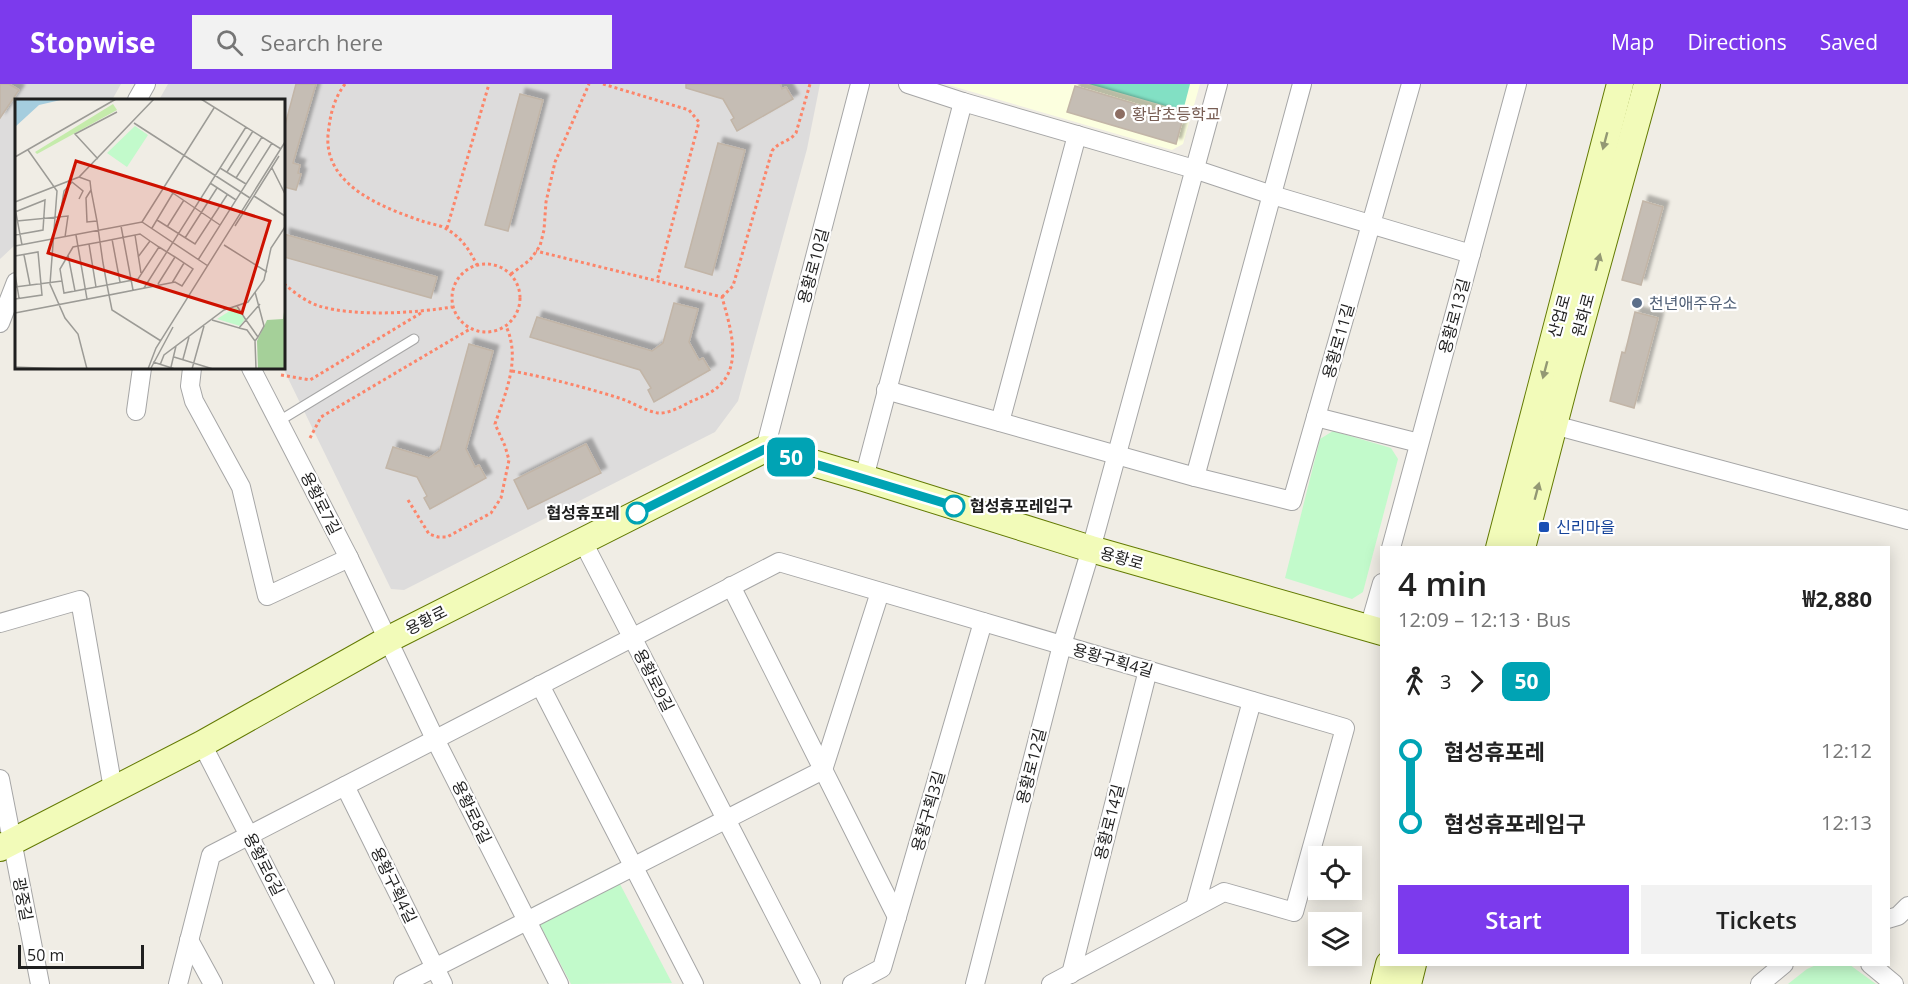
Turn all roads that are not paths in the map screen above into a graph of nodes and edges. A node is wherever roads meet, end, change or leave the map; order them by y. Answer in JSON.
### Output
{"nodes":[{"id":1,"x":146,"y":84,"type":"edge"},
{"id":2,"x":860,"y":84,"type":"edge"},
{"id":3,"x":908,"y":84,"type":"edge"},
{"id":4,"x":1218,"y":84,"type":"edge"},
{"id":5,"x":1302,"y":84,"type":"edge"},
{"id":6,"x":1411,"y":84,"type":"edge"},
{"id":7,"x":1517,"y":84,"type":"edge"},
{"id":8,"x":1620,"y":84,"type":"edge"},
{"id":9,"x":1647,"y":84,"type":"edge"},
{"id":10,"x":138,"y":99,"type":"edge"},
{"id":11,"x":963,"y":102,"type":"junction"},
{"id":12,"x":1077,"y":135,"type":"junction"},
{"id":13,"x":1194,"y":169,"type":"junction"},
{"id":14,"x":1272,"y":195,"type":"junction"},
{"id":15,"x":1371,"y":224,"type":"junction"},
{"id":16,"x":1471,"y":254,"type":"junction"},
{"id":17,"x":15,"y":281,"type":"edge"},
{"id":18,"x":15,"y":283,"type":"edge"},
{"id":19,"x":0,"y":290,"type":"edge"},
{"id":20,"x":0,"y":322,"type":"edge"},
{"id":21,"x":414,"y":339,"type":"dead end"},
{"id":22,"x":142,"y":369,"type":"edge"},
{"id":23,"x":192,"y":369,"type":"edge"},
{"id":24,"x":253,"y":369,"type":"edge"},
{"id":25,"x":886,"y":390,"type":"junction"},
{"id":26,"x":136,"y":411,"type":"dead end"},
{"id":27,"x":1316,"y":417,"type":"junction"},
{"id":28,"x":279,"y":421,"type":"junction"},
{"id":29,"x":1000,"y":422,"type":"junction"},
{"id":30,"x":1554,"y":425,"type":"junction"},
{"id":31,"x":1419,"y":443,"type":"junction"},
{"id":32,"x":765,"y":449,"type":"junction"},
{"id":33,"x":1116,"y":455,"type":"junction"},
{"id":34,"x":864,"y":477,"type":"junction"},
{"id":35,"x":1195,"y":477,"type":"junction"},
{"id":36,"x":1908,"y":520,"type":"edge"},
{"id":37,"x":582,"y":540,"type":"junction"},
{"id":38,"x":1392,"y":546,"type":"edge"},
{"id":39,"x":1500,"y":546,"type":"edge"},
{"id":40,"x":1523,"y":546,"type":"edge"},
{"id":41,"x":1091,"y":549,"type":"junction"},
{"id":42,"x":349,"y":558,"type":"junction"},
{"id":43,"x":731,"y":586,"type":"junction"},
{"id":44,"x":880,"y":592,"type":"junction"},
{"id":45,"x":1380,"y":596,"type":"edge"},
{"id":46,"x":983,"y":622,"type":"junction"},
{"id":47,"x":0,"y":623,"type":"edge"},
{"id":48,"x":1375,"y":630,"type":"edge"},
{"id":49,"x":632,"y":637,"type":"junction"},
{"id":50,"x":389,"y":639,"type":"junction"},
{"id":51,"x":1062,"y":645,"type":"junction"},
{"id":52,"x":1148,"y":670,"type":"junction"},
{"id":53,"x":540,"y":685,"type":"junction"},
{"id":54,"x":1252,"y":701,"type":"junction"},
{"id":55,"x":435,"y":739,"type":"junction"},
{"id":56,"x":202,"y":744,"type":"junction"},
{"id":57,"x":823,"y":770,"type":"junction"},
{"id":58,"x":0,"y":779,"type":"edge"},
{"id":59,"x":345,"y":786,"type":"junction"},
{"id":60,"x":113,"y":789,"type":"junction"},
{"id":61,"x":726,"y":820,"type":"junction"},
{"id":62,"x":249,"y":835,"type":"junction"},
{"id":63,"x":6,"y":845,"type":"edge"},
{"id":64,"x":634,"y":867,"type":"junction"},
{"id":65,"x":1908,"y":906,"type":"edge"},
{"id":66,"x":1195,"y":908,"type":"junction"},
{"id":67,"x":897,"y":917,"type":"junction"},
{"id":68,"x":1890,"y":919,"type":"edge"},
{"id":69,"x":526,"y":921,"type":"junction"},
{"id":70,"x":189,"y":940,"type":"junction"},
{"id":71,"x":1388,"y":966,"type":"edge"},
{"id":72,"x":1412,"y":966,"type":"edge"},
{"id":73,"x":1782,"y":966,"type":"edge"},
{"id":74,"x":1872,"y":966,"type":"edge"},
{"id":75,"x":1071,"y":974,"type":"junction"},
{"id":76,"x":439,"y":976,"type":"edge"},
{"id":77,"x":40,"y":984,"type":"edge"},
{"id":78,"x":178,"y":984,"type":"edge"},
{"id":79,"x":213,"y":984,"type":"edge"},
{"id":80,"x":326,"y":984,"type":"edge"},
{"id":81,"x":403,"y":984,"type":"edge"},
{"id":82,"x":559,"y":984,"type":"edge"},
{"id":83,"x":694,"y":984,"type":"edge"},
{"id":84,"x":811,"y":984,"type":"edge"},
{"id":85,"x":852,"y":984,"type":"edge"},
{"id":86,"x":975,"y":984,"type":"edge"},
{"id":87,"x":1051,"y":984,"type":"edge"},
{"id":88,"x":1384,"y":984,"type":"edge"},
{"id":89,"x":1407,"y":984,"type":"edge"},
{"id":90,"x":1760,"y":984,"type":"edge"},
{"id":91,"x":1894,"y":984,"type":"edge"}],
"edges":[{"from":1,"to":10,"type":"street"},
{"from":2,"to":32,"type":"street","name":"용황로10길"},
{"from":3,"to":11,"type":"street"},
{"from":4,"to":13,"type":"street"},
{"from":5,"to":14,"type":"street"},
{"from":6,"to":15,"type":"street","name":"용황로11길"},
{"from":7,"to":16,"type":"street","name":"용황로13길"},
{"from":8,"to":39,"type":"street","name":"산업로","one_way":true},
{"from":30,"to":9,"type":"street","name":"원화로","one_way":true},
{"from":11,"to":12,"type":"street"},
{"from":11,"to":25,"type":"street"},
{"from":12,"to":13,"type":"street"},
{"from":12,"to":29,"type":"street"},
{"from":13,"to":14,"type":"street"},
{"from":13,"to":33,"type":"street"},
{"from":14,"to":15,"type":"street"},
{"from":14,"to":35,"type":"street"},
{"from":15,"to":16,"type":"street"},
{"from":15,"to":27,"type":"street","name":"용황로11길"},
{"from":16,"to":31,"type":"street","name":"용황로13길"},
{"from":17,"to":19,"type":"street"},
{"from":18,"to":20,"type":"street"},
{"from":21,"to":28,"type":"lane"},
{"from":22,"to":26,"type":"street"},
{"from":23,"to":42,"type":"street"},
{"from":24,"to":28,"type":"street","name":"용황로7길"},
{"from":25,"to":29,"type":"street"},
{"from":25,"to":34,"type":"street"},
{"from":27,"to":31,"type":"street"},
{"from":27,"to":35,"type":"street","name":"용황로11길"},
{"from":28,"to":42,"type":"street","name":"용황로7길"},
{"from":29,"to":33,"type":"street"},
{"from":30,"to":36,"type":"street"},
{"from":40,"to":30,"type":"street","name":"원화로","one_way":true},
{"from":31,"to":38,"type":"street","name":"용황로13길"},
{"from":32,"to":34,"type":"street","name":"용황로"},
{"from":32,"to":37,"type":"street","name":"용황로"},
{"from":33,"to":35,"type":"street","name":"용황로11길"},
{"from":33,"to":41,"type":"street"},
{"from":34,"to":41,"type":"street","name":"용황로"},
{"from":37,"to":49,"type":"street","name":"용황로9길"},
{"from":37,"to":50,"type":"street","name":"용황로"},
{"from":41,"to":48,"type":"street","name":"용황로"},
{"from":41,"to":51,"type":"street","name":"용황로12길"},
{"from":42,"to":50,"type":"street","name":"용황로7길"},
{"from":43,"to":44,"type":"street","name":"용황구획4길"},
{"from":43,"to":49,"type":"street","name":"용황구획4길"},
{"from":43,"to":57,"type":"street"},
{"from":44,"to":46,"type":"street","name":"용황구획4길"},
{"from":44,"to":57,"type":"street"},
{"from":45,"to":48,"type":"street"},
{"from":46,"to":51,"type":"street","name":"용황구획4길"},
{"from":46,"to":67,"type":"street","name":"용황구획3길"},
{"from":47,"to":60,"type":"street"},
{"from":49,"to":53,"type":"street","name":"용황구획4길"},
{"from":49,"to":61,"type":"street","name":"용황로9길"},
{"from":50,"to":55,"type":"street","name":"용황로8길"},
{"from":50,"to":56,"type":"street","name":"용황로"},
{"from":51,"to":52,"type":"street","name":"용황구획4길"},
{"from":51,"to":86,"type":"street","name":"용황로12길"},
{"from":52,"to":54,"type":"street","name":"용황구획4길"},
{"from":52,"to":75,"type":"street","name":"용황로14길"},
{"from":53,"to":55,"type":"street","name":"용황구획4길"},
{"from":53,"to":64,"type":"street"},
{"from":54,"to":66,"type":"street"},
{"from":54,"to":66,"type":"street","name":"용황구획4길"},
{"from":55,"to":59,"type":"street","name":"용황구획4길"},
{"from":55,"to":69,"type":"street","name":"용황로8길"},
{"from":56,"to":60,"type":"street","name":"용황로"},
{"from":56,"to":62,"type":"street","name":"용황로6길"},
{"from":57,"to":61,"type":"street"},
{"from":57,"to":67,"type":"street"},
{"from":58,"to":63,"type":"street","name":"광중길"},
{"from":59,"to":62,"type":"street","name":"용황구획4길"},
{"from":59,"to":76,"type":"street","name":"용황구획4길"},
{"from":60,"to":63,"type":"street","name":"용황로"},
{"from":61,"to":64,"type":"street"},
{"from":61,"to":84,"type":"street","name":"용황로9길"},
{"from":62,"to":70,"type":"street","name":"용황구획4길"},
{"from":62,"to":80,"type":"street","name":"용황로6길"},
{"from":63,"to":77,"type":"street","name":"광중길"},
{"from":64,"to":69,"type":"street"},
{"from":64,"to":83,"type":"street"},
{"from":65,"to":68,"type":"street"},
{"from":66,"to":75,"type":"street"},
{"from":67,"to":85,"type":"street","name":"용황구획3길"},
{"from":69,"to":76,"type":"street"},
{"from":69,"to":82,"type":"street","name":"용황로8길"},
{"from":70,"to":78,"type":"street","name":"용황구획4길"},
{"from":70,"to":79,"type":"street"},
{"from":71,"to":88,"type":"street"},
{"from":72,"to":89,"type":"street"},
{"from":73,"to":90,"type":"street"},
{"from":74,"to":91,"type":"street"},
{"from":75,"to":87,"type":"street"},
{"from":76,"to":81,"type":"street"}]}
